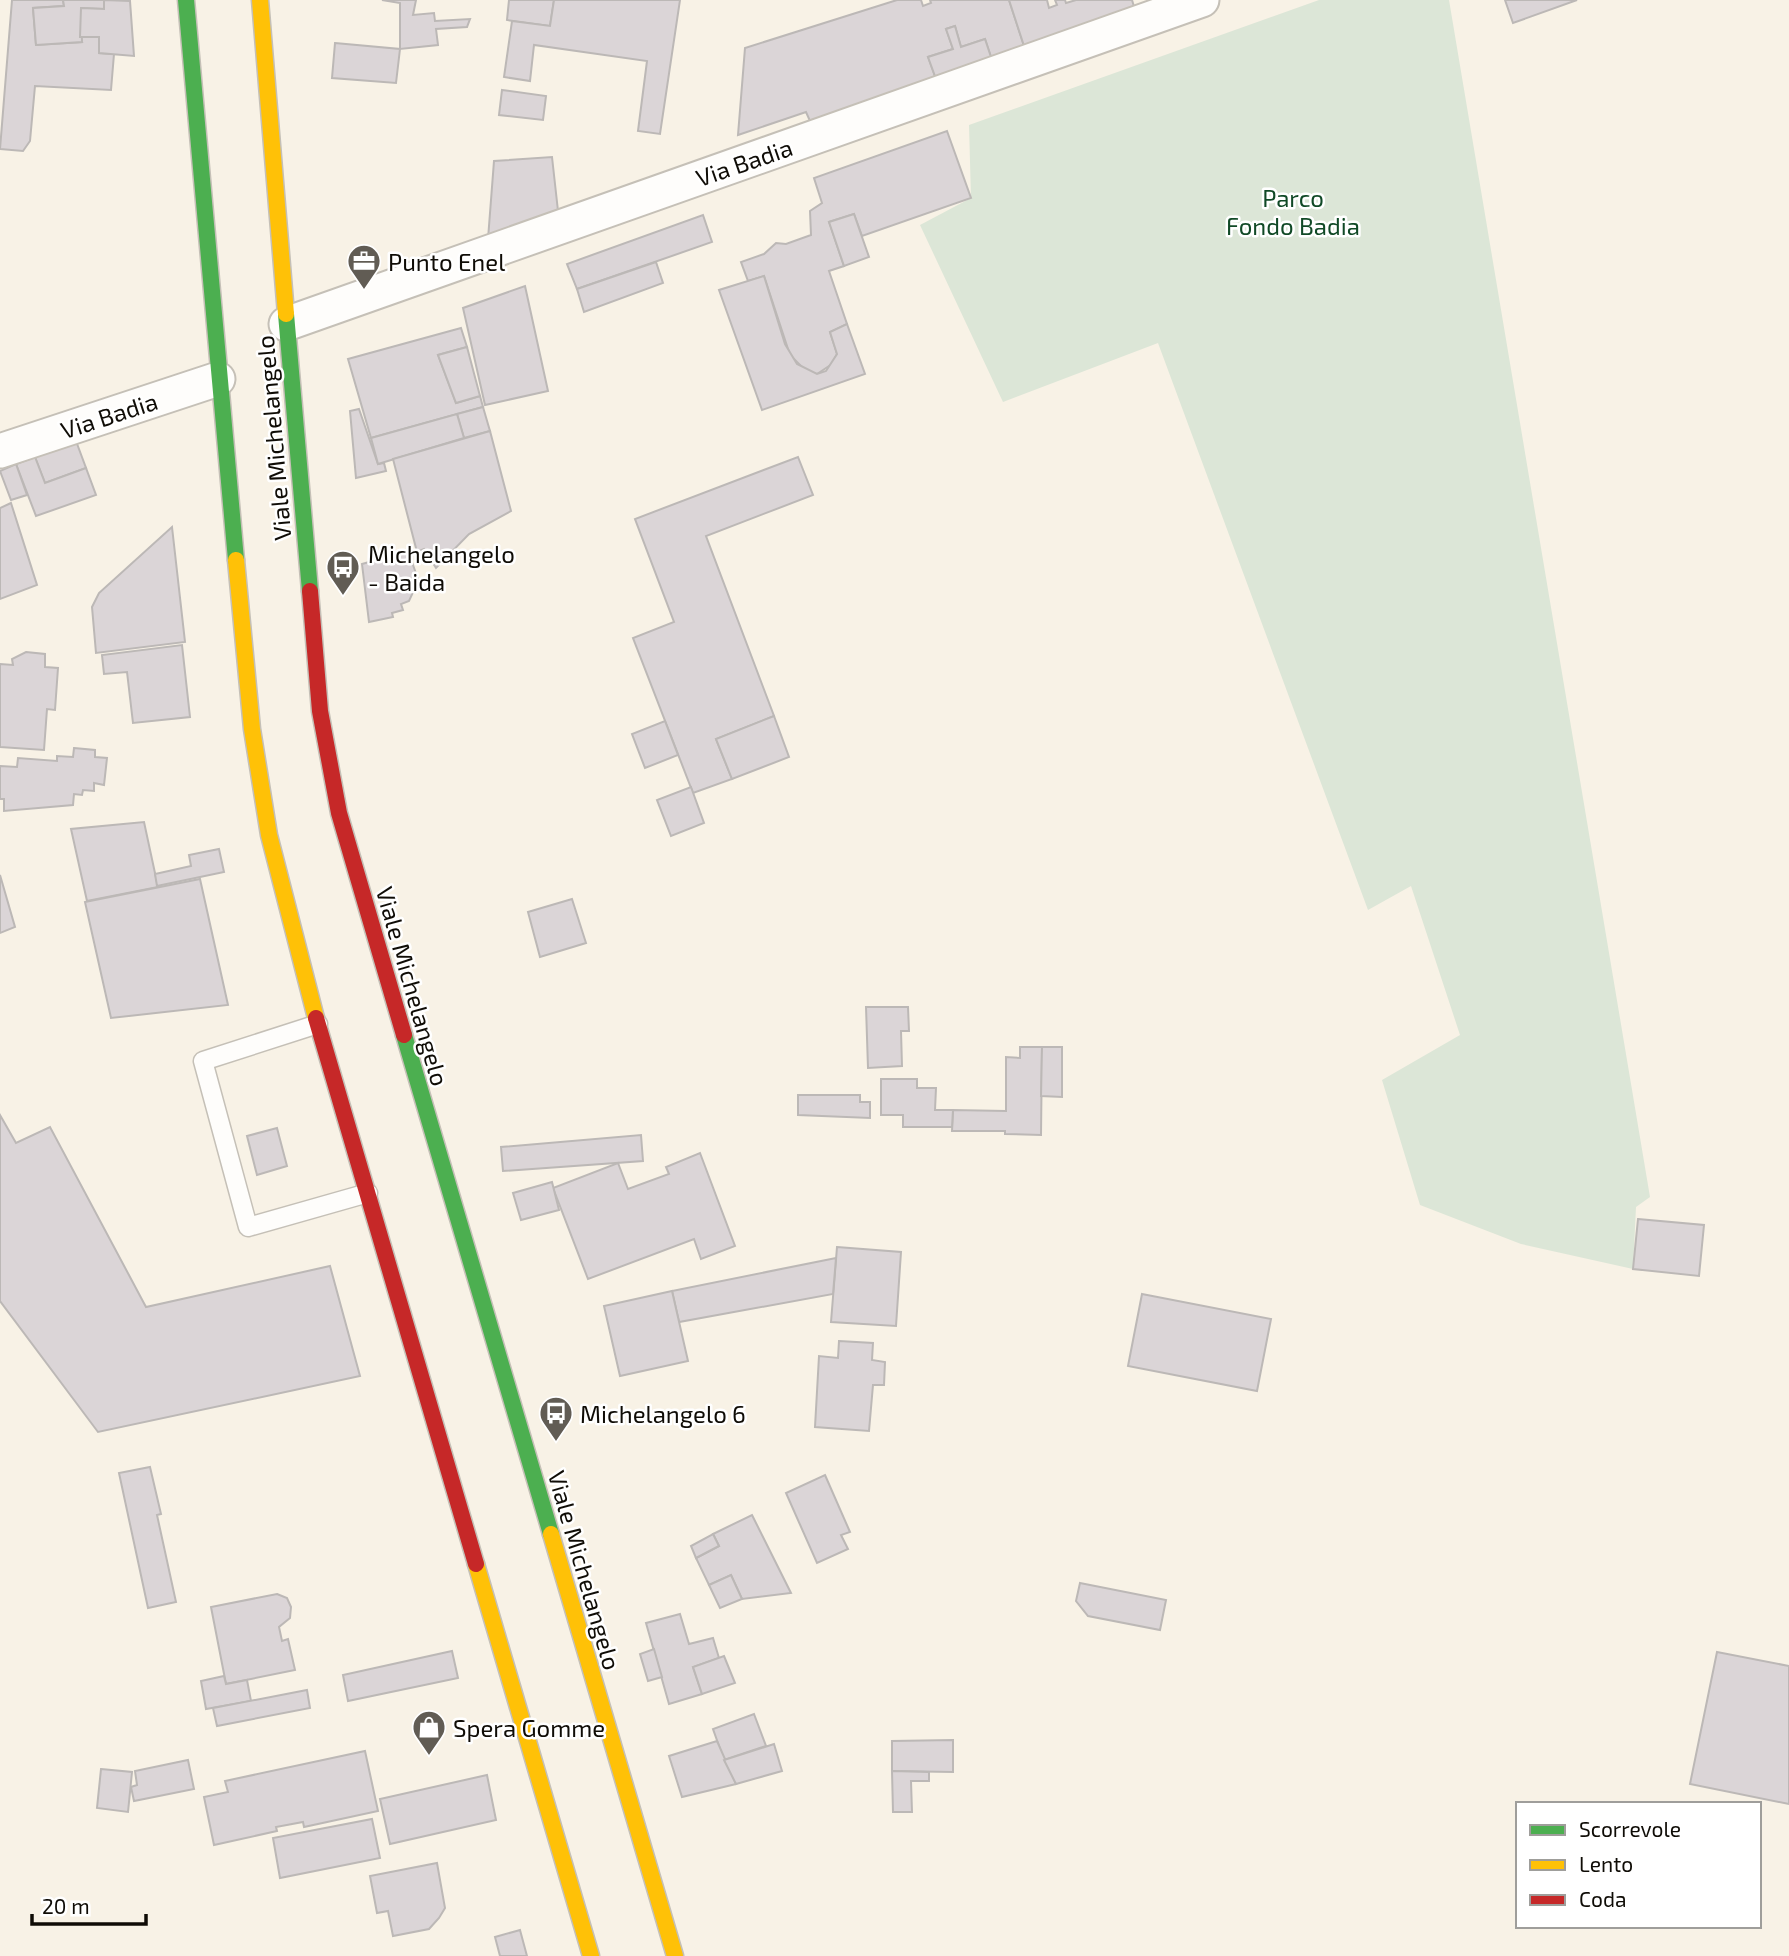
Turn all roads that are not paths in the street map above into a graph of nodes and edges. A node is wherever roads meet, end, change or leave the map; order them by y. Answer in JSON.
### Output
{"nodes":[{"id":1,"x":186,"y":0,"type":"edge"},
{"id":2,"x":260,"y":0,"type":"edge"},
{"id":3,"x":1202,"y":0,"type":"edge"},
{"id":4,"x":286,"y":324,"type":"junction"},
{"id":5,"x":218,"y":379,"type":"junction"},
{"id":6,"x":0,"y":451,"type":"edge"},
{"id":7,"x":318,"y":1024,"type":"junction"},
{"id":8,"x":368,"y":1193,"type":"junction"},
{"id":9,"x":591,"y":1956,"type":"edge"},
{"id":10,"x":675,"y":1956,"type":"edge"}],
"edges":[{"from":1,"to":5,"type":"street","name":"Viale Michelangelo"},
{"from":2,"to":4,"type":"street","name":"Viale Michelangelo"},
{"from":3,"to":4,"type":"street","name":"Via Badia"},
{"from":4,"to":10,"type":"street","name":"Viale Michelangelo"},
{"from":5,"to":6,"type":"street","name":"Via Badia"},
{"from":5,"to":7,"type":"street","name":"Viale Michelangelo"},
{"from":7,"to":8,"type":"street","name":"Viale Michelangelo"},
{"from":7,"to":8,"type":"lane"},
{"from":8,"to":9,"type":"street","name":"Viale Michelangelo"}]}
